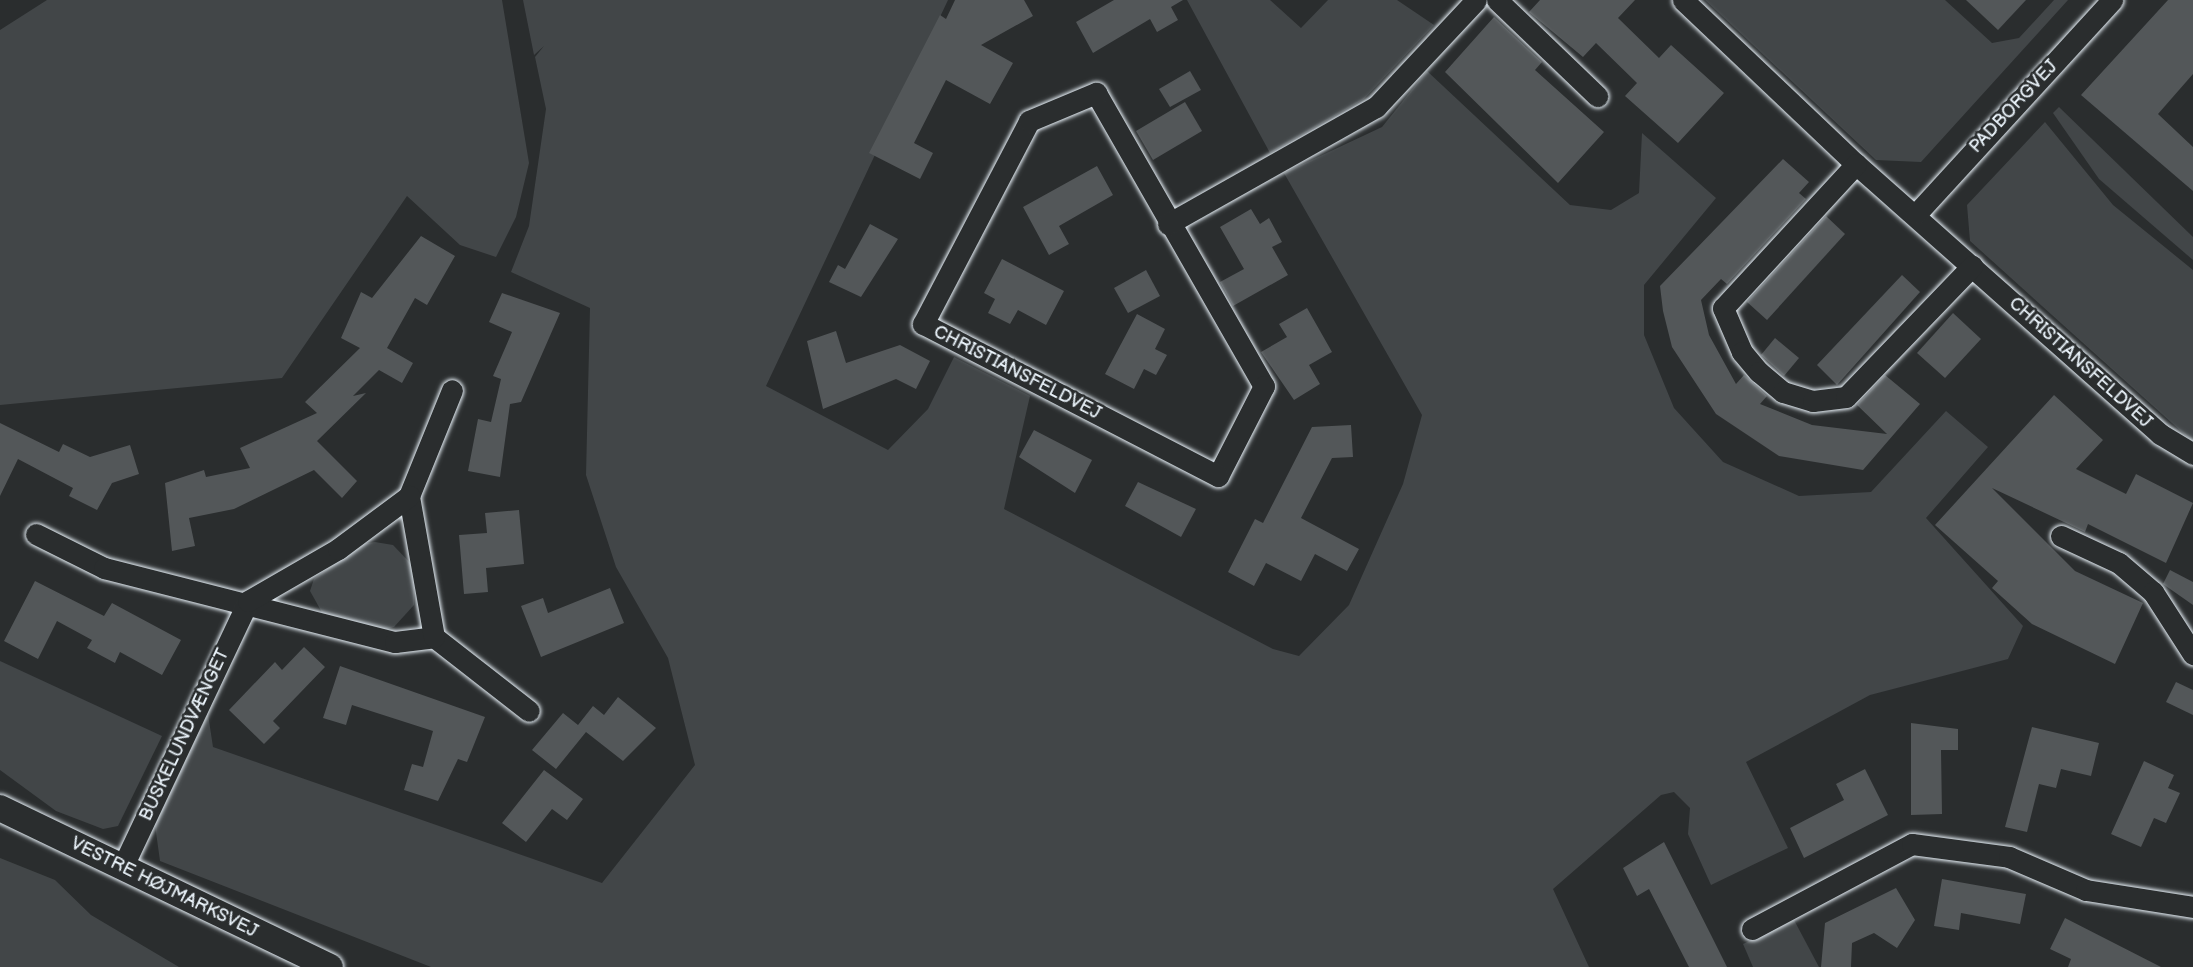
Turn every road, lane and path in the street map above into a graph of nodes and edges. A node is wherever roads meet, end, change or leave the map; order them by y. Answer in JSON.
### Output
{"nodes":[{"id":1,"x":1476,"y":0,"type":"edge"},
{"id":2,"x":1497,"y":0,"type":"edge"},
{"id":3,"x":1684,"y":0,"type":"edge"},
{"id":4,"x":2112,"y":0,"type":"edge"},
{"id":5,"x":1597,"y":96,"type":"dead end"},
{"id":6,"x":1856,"y":164,"type":"junction"},
{"id":7,"x":1917,"y":213,"type":"junction"},
{"id":8,"x":1168,"y":223,"type":"junction"},
{"id":9,"x":1972,"y":266,"type":"junction"},
{"id":10,"x":452,"y":390,"type":"dead end"},
{"id":11,"x":2193,"y":454,"type":"edge"},
{"id":12,"x":409,"y":496,"type":"junction"},
{"id":13,"x":36,"y":534,"type":"dead end"},
{"id":14,"x":2062,"y":536,"type":"dead end"},
{"id":15,"x":248,"y":601,"type":"junction"},
{"id":16,"x":434,"y":637,"type":"junction"},
{"id":17,"x":2193,"y":654,"type":"edge"},
{"id":18,"x":529,"y":710,"type":"dead end"},
{"id":19,"x":0,"y":808,"type":"edge"},
{"id":20,"x":122,"y":868,"type":"junction"},
{"id":21,"x":2193,"y":907,"type":"edge"},
{"id":22,"x":1752,"y":929,"type":"dead end"},
{"id":23,"x":330,"y":967,"type":"edge"}],
"edges":[{"from":1,"to":8,"type":"street"},
{"from":2,"to":5,"type":"street"},
{"from":3,"to":6,"type":"street","name":"CHRISTIANSFELDVEJ"},
{"from":4,"to":7,"type":"street","name":"PADBORGVEJ"},
{"from":6,"to":7,"type":"street","name":"CHRISTIANSFELDVEJ"},
{"from":6,"to":9,"type":"street"},
{"from":7,"to":9,"type":"street","name":"CHRISTIANSFELDVEJ"},
{"from":8,"to":8,"type":"street","name":"CHRISTIANSFELDVEJ"},
{"from":9,"to":11,"type":"street","name":"CHRISTIANSFELDVEJ"},
{"from":10,"to":12,"type":"street"},
{"from":12,"to":15,"type":"street"},
{"from":12,"to":16,"type":"street"},
{"from":13,"to":15,"type":"street"},
{"from":14,"to":17,"type":"street"},
{"from":15,"to":16,"type":"street"},
{"from":15,"to":20,"type":"street","name":"BUSKELUNDVÆNGET"},
{"from":16,"to":18,"type":"street"},
{"from":19,"to":20,"type":"street","name":"VESTRE HØJMARKSVEJ"},
{"from":20,"to":23,"type":"street","name":"VESTRE HØJMARKSVEJ"},
{"from":21,"to":22,"type":"street"}]}
